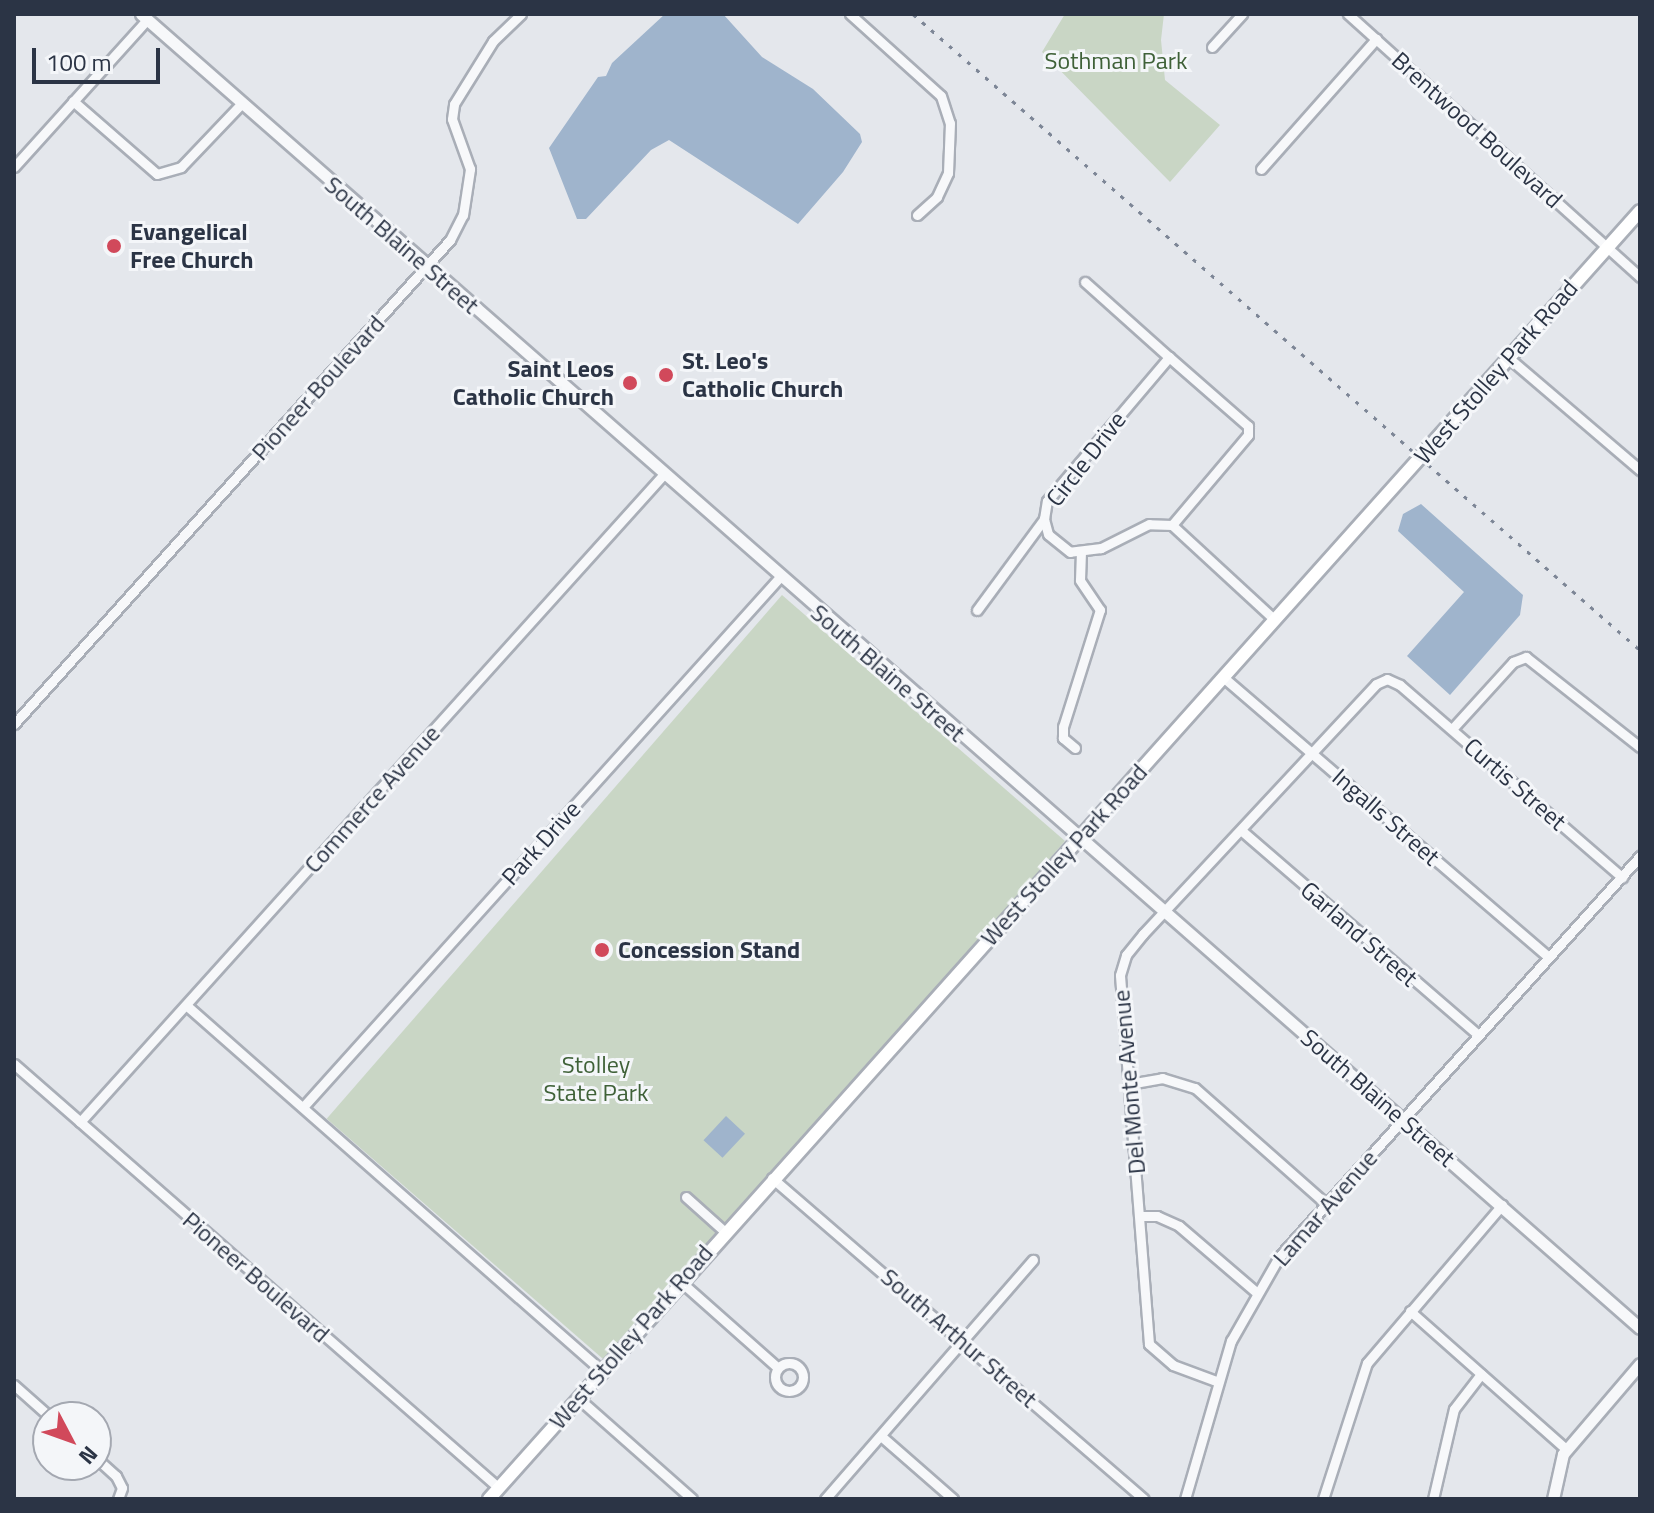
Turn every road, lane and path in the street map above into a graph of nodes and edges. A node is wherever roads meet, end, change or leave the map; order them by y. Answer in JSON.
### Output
{"nodes":[{"id":1,"x":521,"y":14,"type":"edge"},
{"id":2,"x":850,"y":14,"type":"edge"},
{"id":3,"x":1242,"y":14,"type":"edge"},
{"id":4,"x":1348,"y":14,"type":"edge"},
{"id":5,"x":144,"y":17,"type":"edge"},
{"id":6,"x":1376,"y":39,"type":"junction"},
{"id":7,"x":1212,"y":47,"type":"dead end"},
{"id":8,"x":73,"y":101,"type":"junction"},
{"id":9,"x":242,"y":103,"type":"junction"},
{"id":10,"x":14,"y":167,"type":"edge"},
{"id":11,"x":1261,"y":169,"type":"dead end"},
{"id":12,"x":1640,"y":211,"type":"edge"},
{"id":13,"x":917,"y":215,"type":"dead end"},
{"id":14,"x":1607,"y":245,"type":"junction"},
{"id":15,"x":427,"y":266,"type":"junction"},
{"id":16,"x":1640,"y":277,"type":"edge"},
{"id":17,"x":1085,"y":282,"type":"dead end"},
{"id":18,"x":1169,"y":357,"type":"junction"},
{"id":19,"x":1510,"y":359,"type":"junction"},
{"id":20,"x":1640,"y":470,"type":"edge"},
{"id":21,"x":663,"y":475,"type":"junction"},
{"id":22,"x":1044,"y":519,"type":"junction"},
{"id":23,"x":1172,"y":525,"type":"junction"},
{"id":24,"x":1081,"y":551,"type":"junction"},
{"id":25,"x":779,"y":578,"type":"junction"},
{"id":26,"x":977,"y":610,"type":"dead end"},
{"id":27,"x":1275,"y":620,"type":"junction"},
{"id":28,"x":1223,"y":677,"type":"junction"},
{"id":29,"x":1407,"y":691,"type":"joint"},
{"id":30,"x":14,"y":724,"type":"edge"},
{"id":31,"x":1452,"y":729,"type":"junction"},
{"id":32,"x":1640,"y":747,"type":"edge"},
{"id":33,"x":1075,"y":748,"type":"dead end"},
{"id":34,"x":1313,"y":754,"type":"junction"},
{"id":35,"x":1242,"y":831,"type":"junction"},
{"id":36,"x":1079,"y":838,"type":"junction"},
{"id":37,"x":1640,"y":856,"type":"edge"},
{"id":38,"x":1622,"y":877,"type":"junction"},
{"id":39,"x":1165,"y":913,"type":"junction"},
{"id":40,"x":1548,"y":957,"type":"junction"},
{"id":41,"x":186,"y":1005,"type":"junction"},
{"id":42,"x":1478,"y":1035,"type":"junction"},
{"id":43,"x":14,"y":1064,"type":"edge"},
{"id":44,"x":1129,"y":1084,"type":"junction"},
{"id":45,"x":303,"y":1107,"type":"junction"},
{"id":46,"x":1403,"y":1119,"type":"junction"},
{"id":47,"x":80,"y":1122,"type":"junction"},
{"id":48,"x":772,"y":1178,"type":"junction"},
{"id":49,"x":686,"y":1197,"type":"dead end"},
{"id":50,"x":1326,"y":1204,"type":"junction"},
{"id":51,"x":1502,"y":1205,"type":"junction"},
{"id":52,"x":1140,"y":1216,"type":"junction"},
{"id":53,"x":724,"y":1231,"type":"junction"},
{"id":54,"x":1033,"y":1260,"type":"dead end"},
{"id":55,"x":680,"y":1281,"type":"junction"},
{"id":56,"x":1256,"y":1292,"type":"junction"},
{"id":57,"x":1410,"y":1311,"type":"junction"},
{"id":58,"x":1640,"y":1328,"type":"edge"},
{"id":59,"x":965,"y":1343,"type":"junction"},
{"id":60,"x":1640,"y":1364,"type":"edge"},
{"id":61,"x":778,"y":1368,"type":"dead end"},
{"id":62,"x":602,"y":1371,"type":"junction"},
{"id":63,"x":1481,"y":1374,"type":"junction"},
{"id":64,"x":1216,"y":1381,"type":"junction"},
{"id":65,"x":14,"y":1385,"type":"edge"},
{"id":66,"x":578,"y":1398,"type":"junction"},
{"id":67,"x":32,"y":1401,"type":"edge"},
{"id":68,"x":881,"y":1436,"type":"junction"},
{"id":69,"x":1566,"y":1449,"type":"junction"},
{"id":70,"x":112,"y":1475,"type":"edge"},
{"id":71,"x":499,"y":1488,"type":"junction"},
{"id":72,"x":118,"y":1499,"type":"edge"},
{"id":73,"x":489,"y":1499,"type":"edge"},
{"id":74,"x":692,"y":1499,"type":"edge"},
{"id":75,"x":825,"y":1499,"type":"edge"},
{"id":76,"x":953,"y":1499,"type":"edge"},
{"id":77,"x":1144,"y":1499,"type":"edge"},
{"id":78,"x":1185,"y":1499,"type":"edge"},
{"id":79,"x":1323,"y":1499,"type":"edge"},
{"id":80,"x":1433,"y":1499,"type":"edge"},
{"id":81,"x":1553,"y":1499,"type":"edge"}],
"edges":[{"from":1,"to":15,"type":"street","name":"Pioneer Boulevard"},
{"from":2,"to":13,"type":"street"},
{"from":3,"to":7,"type":"street"},
{"from":4,"to":6,"type":"street","name":"Brentwood Boulevard"},
{"from":5,"to":8,"type":"street"},
{"from":5,"to":9,"type":"street","name":"South Blaine Street"},
{"from":6,"to":11,"type":"street"},
{"from":6,"to":14,"type":"street","name":"Brentwood Boulevard"},
{"from":8,"to":9,"type":"street"},
{"from":8,"to":10,"type":"street"},
{"from":9,"to":15,"type":"street","name":"South Blaine Street"},
{"from":12,"to":14,"type":"main road","name":"West Stolley Park Road"},
{"from":14,"to":16,"type":"street","name":"Brentwood Boulevard"},
{"from":14,"to":19,"type":"main road","name":"West Stolley Park Road"},
{"from":15,"to":21,"type":"street","name":"South Blaine Street"},
{"from":15,"to":30,"type":"street","name":"Pioneer Boulevard"},
{"from":17,"to":18,"type":"street"},
{"from":18,"to":22,"type":"street","name":"Circle Drive"},
{"from":18,"to":23,"type":"street"},
{"from":19,"to":20,"type":"street"},
{"from":19,"to":27,"type":"main road","name":"West Stolley Park Road"},
{"from":21,"to":25,"type":"street","name":"South Blaine Street"},
{"from":21,"to":41,"type":"street","name":"Commerce Avenue"},
{"from":22,"to":24,"type":"street","name":"Circle Drive"},
{"from":22,"to":26,"type":"street"},
{"from":23,"to":24,"type":"street"},
{"from":23,"to":27,"type":"street"},
{"from":24,"to":33,"type":"street"},
{"from":25,"to":36,"type":"street","name":"South Blaine Street"},
{"from":25,"to":45,"type":"street","name":"Park Drive"},
{"from":27,"to":28,"type":"main road","name":"West Stolley Park Road"},
{"from":28,"to":34,"type":"street","name":"Ingalls Street"},
{"from":28,"to":36,"type":"main road","name":"West Stolley Park Road"},
{"from":29,"to":31,"type":"street","name":"Curtis Street"},
{"from":29,"to":34,"type":"street","name":"Del Monte Avenue"},
{"from":31,"to":32,"type":"street"},
{"from":31,"to":38,"type":"street","name":"Curtis Street"},
{"from":34,"to":35,"type":"street","name":"Del Monte Avenue"},
{"from":34,"to":40,"type":"street","name":"Ingalls Street"},
{"from":35,"to":39,"type":"street","name":"Del Monte Avenue"},
{"from":35,"to":42,"type":"street","name":"Garland Street"},
{"from":36,"to":39,"type":"street","name":"South Blaine Street"},
{"from":36,"to":48,"type":"main road","name":"West Stolley Park Road"},
{"from":37,"to":38,"type":"street","name":"Lamar Avenue"},
{"from":38,"to":40,"type":"street","name":"Lamar Avenue"},
{"from":39,"to":44,"type":"street","name":"Del Monte Avenue"},
{"from":39,"to":46,"type":"street","name":"South Blaine Street"},
{"from":40,"to":42,"type":"street","name":"Lamar Avenue"},
{"from":41,"to":45,"type":"street"},
{"from":41,"to":47,"type":"street","name":"Commerce Avenue"},
{"from":42,"to":46,"type":"street","name":"Lamar Avenue"},
{"from":43,"to":47,"type":"street","name":"Pioneer Boulevard"},
{"from":44,"to":50,"type":"street"},
{"from":44,"to":52,"type":"street","name":"Del Monte Avenue"},
{"from":45,"to":62,"type":"street"},
{"from":46,"to":50,"type":"street","name":"Lamar Avenue"},
{"from":46,"to":51,"type":"street","name":"South Blaine Street"},
{"from":47,"to":71,"type":"street","name":"Pioneer Boulevard"},
{"from":48,"to":53,"type":"main road","name":"West Stolley Park Road"},
{"from":48,"to":59,"type":"street","name":"South Arthur Street"},
{"from":49,"to":53,"type":"street"},
{"from":50,"to":56,"type":"street","name":"Lamar Avenue"},
{"from":51,"to":57,"type":"street"},
{"from":51,"to":58,"type":"street","name":"South Blaine Street"},
{"from":52,"to":56,"type":"street"},
{"from":52,"to":64,"type":"street","name":"Del Monte Avenue"},
{"from":53,"to":55,"type":"main road","name":"West Stolley Park Road"},
{"from":54,"to":59,"type":"street"},
{"from":55,"to":61,"type":"street"},
{"from":55,"to":62,"type":"main road","name":"West Stolley Park Road"},
{"from":56,"to":64,"type":"street","name":"Lamar Avenue"},
{"from":57,"to":63,"type":"street"},
{"from":57,"to":79,"type":"street"},
{"from":59,"to":68,"type":"street"},
{"from":59,"to":77,"type":"street","name":"South Arthur Street"},
{"from":60,"to":69,"type":"street"},
{"from":62,"to":66,"type":"main road","name":"West Stolley Park Road"},
{"from":63,"to":69,"type":"street"},
{"from":63,"to":80,"type":"street"},
{"from":64,"to":78,"type":"street","name":"Lamar Avenue"},
{"from":65,"to":67,"type":"street"},
{"from":66,"to":71,"type":"main road","name":"West Stolley Park Road"},
{"from":66,"to":74,"type":"street"},
{"from":68,"to":75,"type":"street"},
{"from":68,"to":76,"type":"street"},
{"from":69,"to":81,"type":"street"},
{"from":70,"to":72,"type":"street"},
{"from":71,"to":73,"type":"main road","name":"West Stolley Park Road"}]}
